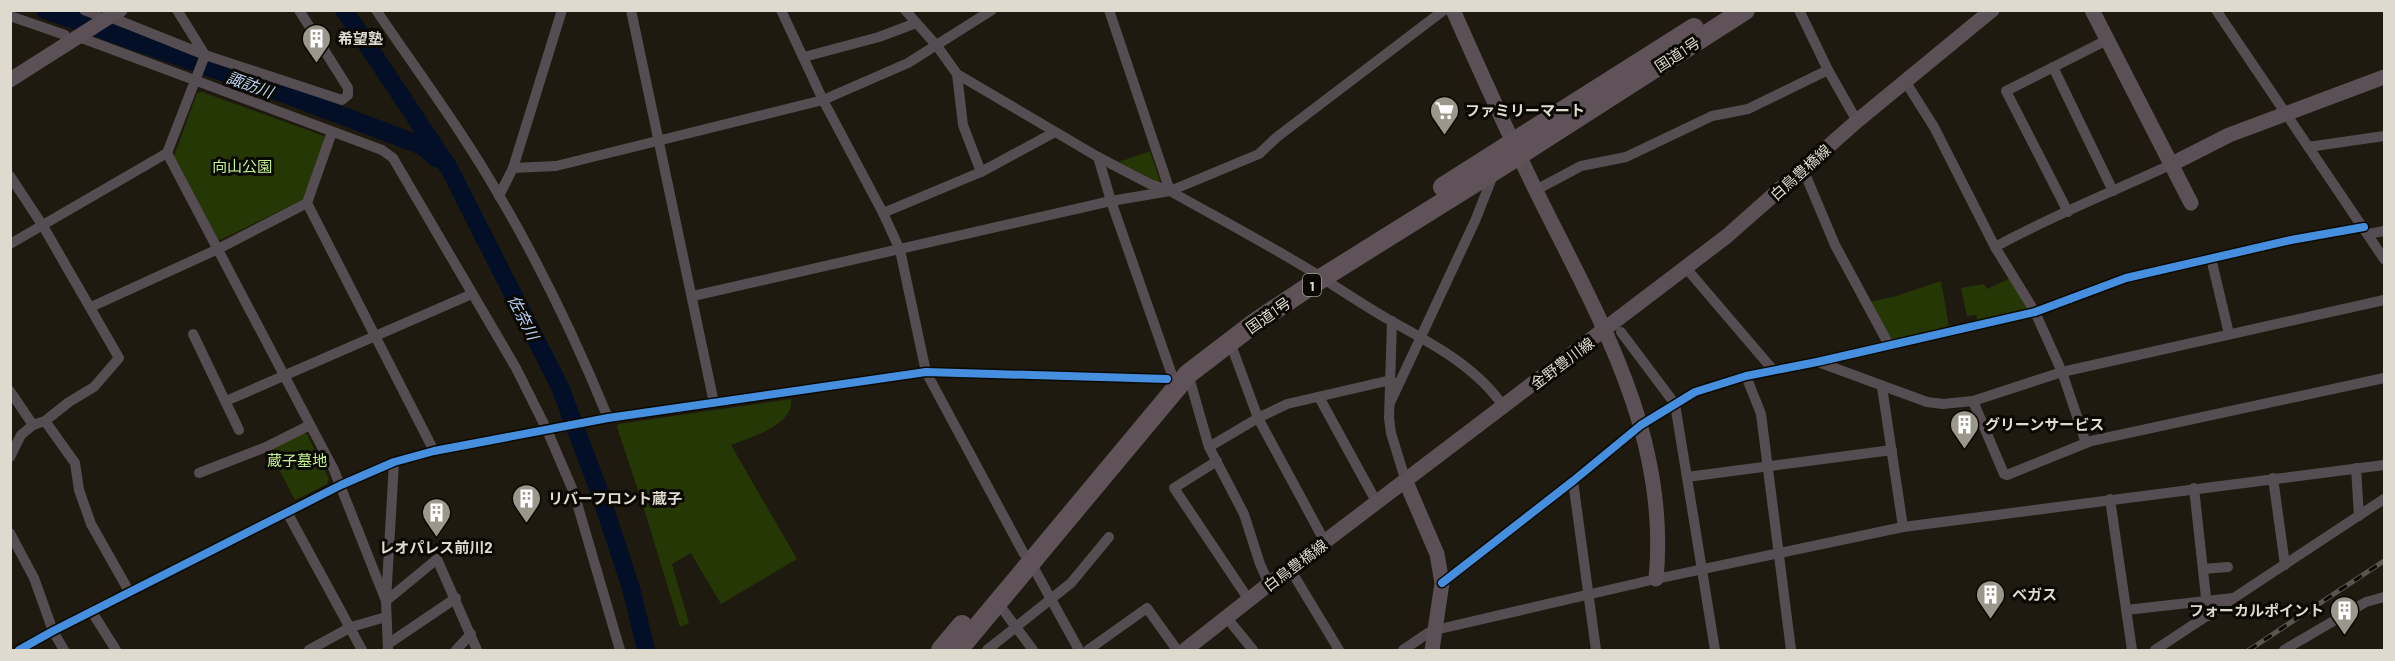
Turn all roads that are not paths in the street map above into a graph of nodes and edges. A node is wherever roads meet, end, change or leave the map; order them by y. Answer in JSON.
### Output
{"nodes":[{"id":1,"x":177,"y":10,"type":"edge"},
{"id":2,"x":299,"y":10,"type":"edge"},
{"id":3,"x":376,"y":10,"type":"edge"},
{"id":4,"x":562,"y":10,"type":"edge"},
{"id":5,"x":631,"y":10,"type":"edge"},
{"id":6,"x":781,"y":10,"type":"edge"},
{"id":7,"x":905,"y":10,"type":"edge"},
{"id":8,"x":992,"y":10,"type":"edge"},
{"id":9,"x":1109,"y":10,"type":"edge"},
{"id":10,"x":1444,"y":10,"type":"edge"},
{"id":11,"x":1453,"y":10,"type":"edge"},
{"id":12,"x":1721,"y":10,"type":"edge"},
{"id":13,"x":1745,"y":10,"type":"edge"},
{"id":14,"x":1798,"y":10,"type":"edge"},
{"id":15,"x":1992,"y":10,"type":"edge"},
{"id":16,"x":2092,"y":10,"type":"edge"},
{"id":17,"x":2216,"y":10,"type":"edge"},
{"id":18,"x":103,"y":14,"type":"edge"},
{"id":19,"x":977,"y":15,"type":"edge"},
{"id":20,"x":10,"y":16,"type":"edge"},
{"id":21,"x":916,"y":23,"type":"junction"},
{"id":22,"x":72,"y":36,"type":"junction"},
{"id":23,"x":2107,"y":40,"type":"junction"},
{"id":24,"x":937,"y":46,"type":"junction"},
{"id":25,"x":205,"y":55,"type":"junction"},
{"id":26,"x":804,"y":57,"type":"junction"},
{"id":27,"x":2053,"y":67,"type":"junction"},
{"id":28,"x":10,"y":70,"type":"edge"},
{"id":29,"x":1828,"y":70,"type":"junction"},
{"id":30,"x":957,"y":74,"type":"junction"},
{"id":31,"x":197,"y":77,"type":"junction"},
{"id":32,"x":2385,"y":78,"type":"edge"},
{"id":33,"x":10,"y":80,"type":"edge"},
{"id":34,"x":1905,"y":81,"type":"junction"},
{"id":35,"x":823,"y":100,"type":"junction"},
{"id":36,"x":2285,"y":114,"type":"junction"},
{"id":37,"x":1857,"y":121,"type":"junction"},
{"id":38,"x":333,"y":132,"type":"junction"},
{"id":39,"x":1055,"y":132,"type":"junction"},
{"id":40,"x":2385,"y":136,"type":"edge"},
{"id":41,"x":659,"y":142,"type":"junction"},
{"id":42,"x":2308,"y":147,"type":"junction"},
{"id":43,"x":1516,"y":148,"type":"junction"},
{"id":44,"x":167,"y":153,"type":"junction"},
{"id":45,"x":1098,"y":156,"type":"junction"},
{"id":46,"x":2170,"y":165,"type":"junction"},
{"id":47,"x":513,"y":168,"type":"junction"},
{"id":48,"x":1496,"y":170,"type":"junction"},
{"id":49,"x":1803,"y":170,"type":"junction"},
{"id":50,"x":981,"y":172,"type":"junction"},
{"id":51,"x":10,"y":176,"type":"edge"},
{"id":52,"x":1536,"y":190,"type":"junction"},
{"id":53,"x":1170,"y":191,"type":"junction"},
{"id":54,"x":2113,"y":191,"type":"junction"},
{"id":55,"x":499,"y":196,"type":"junction"},
{"id":56,"x":1111,"y":201,"type":"junction"},
{"id":57,"x":307,"y":203,"type":"junction"},
{"id":58,"x":2191,"y":203,"type":"dead end"},
{"id":59,"x":2068,"y":212,"type":"junction"},
{"id":60,"x":883,"y":213,"type":"junction"},
{"id":61,"x":43,"y":226,"type":"junction"},
{"id":62,"x":2366,"y":230,"type":"junction"},
{"id":63,"x":2385,"y":231,"type":"edge"},
{"id":64,"x":10,"y":244,"type":"edge"},
{"id":65,"x":1995,"y":247,"type":"junction"},
{"id":66,"x":218,"y":249,"type":"junction"},
{"id":67,"x":900,"y":250,"type":"junction"},
{"id":68,"x":2211,"y":258,"type":"junction"},
{"id":69,"x":2385,"y":259,"type":"edge"},
{"id":70,"x":1686,"y":268,"type":"junction"},
{"id":71,"x":1317,"y":275,"type":"junction"},
{"id":72,"x":472,"y":294,"type":"junction"},
{"id":73,"x":693,"y":296,"type":"junction"},
{"id":74,"x":2385,"y":300,"type":"edge"},
{"id":75,"x":91,"y":307,"type":"junction"},
{"id":76,"x":2035,"y":312,"type":"junction"},
{"id":77,"x":1392,"y":321,"type":"junction"},
{"id":78,"x":1606,"y":328,"type":"junction"},
{"id":79,"x":1621,"y":332,"type":"dead end"},
{"id":80,"x":193,"y":334,"type":"dead end"},
{"id":81,"x":2229,"y":334,"type":"junction"},
{"id":82,"x":376,"y":337,"type":"junction"},
{"id":83,"x":1421,"y":337,"type":"junction"},
{"id":84,"x":1230,"y":342,"type":"junction"},
{"id":85,"x":1888,"y":345,"type":"junction"},
{"id":86,"x":1818,"y":362,"type":"junction"},
{"id":87,"x":1774,"y":371,"type":"junction"},
{"id":88,"x":926,"y":372,"type":"junction"},
{"id":89,"x":2062,"y":372,"type":"junction"},
{"id":90,"x":284,"y":376,"type":"junction"},
{"id":91,"x":1176,"y":376,"type":"junction"},
{"id":92,"x":1746,"y":376,"type":"junction"},
{"id":93,"x":2385,"y":378,"type":"edge"},
{"id":94,"x":1391,"y":380,"type":"junction"},
{"id":95,"x":1882,"y":387,"type":"junction"},
{"id":96,"x":10,"y":391,"type":"edge"},
{"id":97,"x":1319,"y":397,"type":"junction"},
{"id":98,"x":226,"y":401,"type":"junction"},
{"id":99,"x":1973,"y":401,"type":"junction"},
{"id":100,"x":714,"y":403,"type":"junction"},
{"id":101,"x":1390,"y":403,"type":"junction"},
{"id":102,"x":1675,"y":404,"type":"junction"},
{"id":103,"x":1503,"y":406,"type":"junction"},
{"id":104,"x":1257,"y":418,"type":"junction"},
{"id":105,"x":605,"y":419,"type":"junction"},
{"id":106,"x":45,"y":421,"type":"junction"},
{"id":107,"x":33,"y":425,"type":"junction"},
{"id":108,"x":310,"y":425,"type":"junction"},
{"id":109,"x":1641,"y":425,"type":"junction"},
{"id":110,"x":550,"y":429,"type":"junction"},
{"id":111,"x":239,"y":430,"type":"dead end"},
{"id":112,"x":2086,"y":443,"type":"junction"},
{"id":113,"x":1209,"y":447,"type":"junction"},
{"id":114,"x":1892,"y":450,"type":"junction"},
{"id":115,"x":434,"y":451,"type":"junction"},
{"id":116,"x":10,"y":457,"type":"edge"},
{"id":117,"x":1217,"y":461,"type":"junction"},
{"id":118,"x":394,"y":462,"type":"junction"},
{"id":119,"x":2385,"y":465,"type":"edge"},
{"id":120,"x":1768,"y":466,"type":"junction"},
{"id":121,"x":2356,"y":468,"type":"junction"},
{"id":122,"x":199,"y":473,"type":"dead end"},
{"id":123,"x":1687,"y":477,"type":"junction"},
{"id":124,"x":2273,"y":478,"type":"junction"},
{"id":125,"x":1573,"y":481,"type":"junction"},
{"id":126,"x":1406,"y":482,"type":"junction"},
{"id":127,"x":341,"y":485,"type":"junction"},
{"id":128,"x":2194,"y":488,"type":"junction"},
{"id":129,"x":2110,"y":499,"type":"junction"},
{"id":130,"x":2385,"y":499,"type":"edge"},
{"id":131,"x":1377,"y":502,"type":"junction"},
{"id":132,"x":288,"y":514,"type":"junction"},
{"id":133,"x":2359,"y":516,"type":"junction"},
{"id":134,"x":1903,"y":527,"type":"junction"},
{"id":135,"x":10,"y":533,"type":"edge"},
{"id":136,"x":1109,"y":537,"type":"dead end"},
{"id":137,"x":1325,"y":542,"type":"junction"},
{"id":138,"x":1779,"y":553,"type":"junction"},
{"id":139,"x":1027,"y":558,"type":"junction"},
{"id":140,"x":2285,"y":565,"type":"junction"},
{"id":141,"x":2229,"y":567,"type":"dead end"},
{"id":142,"x":1290,"y":568,"type":"junction"},
{"id":143,"x":2203,"y":569,"type":"junction"},
{"id":144,"x":1702,"y":570,"type":"junction"},
{"id":145,"x":1656,"y":579,"type":"junction"},
{"id":146,"x":1442,"y":583,"type":"junction"},
{"id":147,"x":1269,"y":584,"type":"junction"},
{"id":148,"x":130,"y":593,"type":"junction"},
{"id":149,"x":1589,"y":594,"type":"junction"},
{"id":150,"x":2236,"y":597,"type":"junction"},
{"id":151,"x":2385,"y":597,"type":"edge"},
{"id":152,"x":456,"y":598,"type":"junction"},
{"id":153,"x":1052,"y":600,"type":"junction"},
{"id":154,"x":1249,"y":600,"type":"junction"},
{"id":155,"x":386,"y":601,"type":"junction"},
{"id":156,"x":2206,"y":601,"type":"junction"},
{"id":157,"x":998,"y":603,"type":"junction"},
{"id":158,"x":2126,"y":610,"type":"junction"},
{"id":159,"x":92,"y":612,"type":"junction"},
{"id":160,"x":2208,"y":616,"type":"junction"},
{"id":161,"x":386,"y":617,"type":"junction"},
{"id":162,"x":1227,"y":618,"type":"junction"},
{"id":163,"x":351,"y":627,"type":"junction"},
{"id":164,"x":1017,"y":628,"type":"junction"},
{"id":165,"x":1435,"y":630,"type":"junction"},
{"id":166,"x":53,"y":631,"type":"junction"},
{"id":167,"x":471,"y":634,"type":"junction"},
{"id":168,"x":10,"y":642,"type":"edge"},
{"id":169,"x":388,"y":647,"type":"edge"},
{"id":170,"x":17,"y":651,"type":"edge"},
{"id":171,"x":64,"y":651,"type":"edge"},
{"id":172,"x":116,"y":651,"type":"edge"},
{"id":173,"x":309,"y":651,"type":"edge"},
{"id":174,"x":362,"y":651,"type":"edge"},
{"id":175,"x":456,"y":651,"type":"edge"},
{"id":176,"x":477,"y":651,"type":"edge"},
{"id":177,"x":621,"y":651,"type":"edge"},
{"id":178,"x":941,"y":651,"type":"edge"},
{"id":179,"x":958,"y":651,"type":"edge"},
{"id":180,"x":987,"y":651,"type":"edge"},
{"id":181,"x":1033,"y":651,"type":"edge"},
{"id":182,"x":1079,"y":651,"type":"edge"},
{"id":183,"x":1088,"y":651,"type":"edge"},
{"id":184,"x":1177,"y":651,"type":"edge"},
{"id":185,"x":1185,"y":651,"type":"edge"},
{"id":186,"x":1253,"y":651,"type":"edge"},
{"id":187,"x":1339,"y":651,"type":"edge"},
{"id":188,"x":1402,"y":651,"type":"edge"},
{"id":189,"x":1432,"y":651,"type":"edge"},
{"id":190,"x":1596,"y":651,"type":"edge"},
{"id":191,"x":1714,"y":651,"type":"edge"},
{"id":192,"x":1791,"y":651,"type":"edge"},
{"id":193,"x":2132,"y":651,"type":"edge"},
{"id":194,"x":2155,"y":651,"type":"edge"},
{"id":195,"x":2284,"y":651,"type":"edge"}],
"edges":[{"from":1,"to":25,"type":"street"},
{"from":2,"to":25,"type":"street"},
{"from":3,"to":55,"type":"street"},
{"from":4,"to":47,"type":"street"},
{"from":5,"to":41,"type":"street"},
{"from":6,"to":26,"type":"street"},
{"from":7,"to":21,"type":"street"},
{"from":8,"to":19,"type":"street"},
{"from":9,"to":53,"type":"street"},
{"from":10,"to":53,"type":"street"},
{"from":11,"to":43,"type":"main road","name":"金野豊川線"},
{"from":12,"to":43,"type":"highway","name":"国道1号","number":"1"},
{"from":13,"to":43,"type":"highway","name":"国道1号","number":"1"},
{"from":14,"to":29,"type":"street"},
{"from":15,"to":34,"type":"main road","name":"白鳥豊橋線"},
{"from":16,"to":23,"type":"main road"},
{"from":17,"to":36,"type":"street"},
{"from":18,"to":22,"type":"main road"},
{"from":18,"to":25,"type":"street"},
{"from":19,"to":24,"type":"street"},
{"from":20,"to":22,"type":"street"},
{"from":21,"to":24,"type":"street"},
{"from":21,"to":26,"type":"street"},
{"from":22,"to":28,"type":"main road"},
{"from":22,"to":31,"type":"street"},
{"from":22,"to":33,"type":"main road"},
{"from":23,"to":27,"type":"street"},
{"from":23,"to":46,"type":"main road"},
{"from":24,"to":30,"type":"street"},
{"from":24,"to":35,"type":"street"},
{"from":25,"to":31,"type":"street"},
{"from":26,"to":35,"type":"street"},
{"from":27,"to":54,"type":"street"},
{"from":27,"to":59,"type":"street"},
{"from":29,"to":37,"type":"street"},
{"from":29,"to":52,"type":"street"},
{"from":30,"to":39,"type":"street"},
{"from":30,"to":50,"type":"street"},
{"from":31,"to":38,"type":"street"},
{"from":31,"to":44,"type":"street"},
{"from":32,"to":36,"type":"main road"},
{"from":34,"to":37,"type":"main road","name":"白鳥豊橋線"},
{"from":34,"to":65,"type":"street"},
{"from":35,"to":41,"type":"street"},
{"from":35,"to":60,"type":"street"},
{"from":36,"to":42,"type":"street"},
{"from":36,"to":46,"type":"main road"},
{"from":37,"to":49,"type":"main road","name":"白鳥豊橋線"},
{"from":38,"to":57,"type":"street"},
{"from":38,"to":72,"type":"street"},
{"from":39,"to":45,"type":"street"},
{"from":39,"to":50,"type":"street"},
{"from":40,"to":42,"type":"street"},
{"from":41,"to":47,"type":"street"},
{"from":41,"to":73,"type":"street"},
{"from":42,"to":62,"type":"street"},
{"from":43,"to":48,"type":"highway","name":"国道1号","number":"1"},
{"from":43,"to":52,"type":"main road","name":"金野豊川線"},
{"from":43,"to":71,"type":"highway","name":"国道1号","number":"1"},
{"from":44,"to":61,"type":"street"},
{"from":44,"to":66,"type":"street"},
{"from":45,"to":53,"type":"street"},
{"from":45,"to":56,"type":"street"},
{"from":46,"to":54,"type":"street"},
{"from":46,"to":58,"type":"main road"},
{"from":47,"to":55,"type":"street"},
{"from":48,"to":71,"type":"highway","name":"国道1号","number":"1"},
{"from":48,"to":83,"type":"street"},
{"from":49,"to":70,"type":"main road","name":"白鳥豊橋線"},
{"from":49,"to":85,"type":"street"},
{"from":50,"to":60,"type":"street"},
{"from":51,"to":61,"type":"street"},
{"from":52,"to":78,"type":"main road","name":"金野豊川線"},
{"from":53,"to":56,"type":"street"},
{"from":53,"to":71,"type":"street"},
{"from":54,"to":59,"type":"street"},
{"from":55,"to":105,"type":"street"},
{"from":56,"to":67,"type":"street"},
{"from":56,"to":91,"type":"street"},
{"from":57,"to":66,"type":"street"},
{"from":57,"to":82,"type":"street"},
{"from":59,"to":65,"type":"street"},
{"from":60,"to":67,"type":"street"},
{"from":61,"to":64,"type":"street"},
{"from":61,"to":75,"type":"street"},
{"from":62,"to":63,"type":"street"},
{"from":62,"to":68,"type":"street"},
{"from":62,"to":69,"type":"street"},
{"from":65,"to":76,"type":"street"},
{"from":66,"to":75,"type":"street"},
{"from":66,"to":90,"type":"street"},
{"from":67,"to":73,"type":"street"},
{"from":67,"to":88,"type":"street"},
{"from":68,"to":76,"type":"street"},
{"from":68,"to":81,"type":"street"},
{"from":70,"to":78,"type":"main road","name":"白鳥豊橋線"},
{"from":70,"to":87,"type":"street"},
{"from":71,"to":77,"type":"street"},
{"from":71,"to":84,"type":"highway","name":"国道1号","number":"1"},
{"from":71,"to":91,"type":"highway","name":"国道1号","number":"1"},
{"from":72,"to":82,"type":"street"},
{"from":72,"to":110,"type":"street"},
{"from":73,"to":100,"type":"street"},
{"from":74,"to":81,"type":"street"},
{"from":75,"to":106,"type":"street"},
{"from":76,"to":85,"type":"street"},
{"from":76,"to":89,"type":"street"},
{"from":77,"to":83,"type":"street"},
{"from":77,"to":94,"type":"street"},
{"from":78,"to":103,"type":"main road","name":"金野豊川線"},
{"from":78,"to":109,"type":"main road"},
{"from":79,"to":102,"type":"street"},
{"from":80,"to":98,"type":"street"},
{"from":81,"to":89,"type":"street"},
{"from":82,"to":90,"type":"street"},
{"from":82,"to":115,"type":"street"},
{"from":83,"to":101,"type":"street"},
{"from":83,"to":103,"type":"street"},
{"from":84,"to":91,"type":"highway","name":"国道1号","number":"1"},
{"from":84,"to":104,"type":"street"},
{"from":85,"to":86,"type":"street"},
{"from":86,"to":87,"type":"street"},
{"from":86,"to":95,"type":"street"},
{"from":87,"to":92,"type":"street"},
{"from":88,"to":91,"type":"street"},
{"from":88,"to":100,"type":"street"},
{"from":88,"to":139,"type":"street"},
{"from":89,"to":99,"type":"street"},
{"from":89,"to":112,"type":"street"},
{"from":90,"to":98,"type":"street"},
{"from":90,"to":108,"type":"street"},
{"from":91,"to":113,"type":"street"},
{"from":91,"to":139,"type":"highway","name":"国道1号","number":"1"},
{"from":92,"to":102,"type":"street"},
{"from":92,"to":120,"type":"street"},
{"from":93,"to":112,"type":"street"},
{"from":94,"to":97,"type":"street"},
{"from":94,"to":101,"type":"street"},
{"from":95,"to":99,"type":"street"},
{"from":95,"to":114,"type":"street"},
{"from":96,"to":107,"type":"street"},
{"from":97,"to":104,"type":"street"},
{"from":97,"to":131,"type":"street"},
{"from":98,"to":111,"type":"street"},
{"from":99,"to":112,"type":"street"},
{"from":100,"to":105,"type":"street"},
{"from":101,"to":126,"type":"street"},
{"from":102,"to":109,"type":"street"},
{"from":102,"to":123,"type":"street"},
{"from":103,"to":126,"type":"main road","name":"金野豊川線"},
{"from":104,"to":113,"type":"street"},
{"from":104,"to":137,"type":"street"},
{"from":105,"to":110,"type":"street"},
{"from":106,"to":107,"type":"street"},
{"from":106,"to":148,"type":"street"},
{"from":107,"to":116,"type":"street"},
{"from":108,"to":122,"type":"street"},
{"from":108,"to":127,"type":"street"},
{"from":109,"to":125,"type":"street"},
{"from":109,"to":145,"type":"main road"},
{"from":110,"to":115,"type":"street"},
{"from":110,"to":177,"type":"street"},
{"from":113,"to":117,"type":"street"},
{"from":114,"to":120,"type":"street"},
{"from":114,"to":134,"type":"street"},
{"from":115,"to":118,"type":"street"},
{"from":117,"to":147,"type":"street"},
{"from":117,"to":154,"type":"street"},
{"from":118,"to":127,"type":"street"},
{"from":118,"to":155,"type":"street"},
{"from":119,"to":121,"type":"street"},
{"from":120,"to":123,"type":"street"},
{"from":120,"to":138,"type":"street"},
{"from":121,"to":124,"type":"street"},
{"from":121,"to":133,"type":"street"},
{"from":123,"to":144,"type":"street"},
{"from":124,"to":128,"type":"street"},
{"from":124,"to":140,"type":"street"},
{"from":125,"to":146,"type":"street"},
{"from":125,"to":149,"type":"street"},
{"from":126,"to":131,"type":"main road","name":"白鳥豊橋線"},
{"from":126,"to":146,"type":"main road"},
{"from":127,"to":132,"type":"street"},
{"from":127,"to":155,"type":"street"},
{"from":128,"to":129,"type":"street"},
{"from":128,"to":143,"type":"street"},
{"from":129,"to":134,"type":"street"},
{"from":129,"to":158,"type":"street"},
{"from":130,"to":133,"type":"street"},
{"from":131,"to":137,"type":"main road","name":"白鳥豊橋線"},
{"from":132,"to":148,"type":"street"},
{"from":132,"to":163,"type":"street"},
{"from":133,"to":140,"type":"street"},
{"from":134,"to":138,"type":"street"},
{"from":135,"to":166,"type":"street"},
{"from":136,"to":153,"type":"street"},
{"from":137,"to":142,"type":"main road","name":"白鳥豊橋線"},
{"from":138,"to":144,"type":"street"},
{"from":138,"to":192,"type":"street"},
{"from":139,"to":153,"type":"street"},
{"from":139,"to":157,"type":"highway","name":"国道1号","number":"1"},
{"from":139,"to":178,"type":"highway","name":"国道1号","number":"1"},
{"from":140,"to":150,"type":"street"},
{"from":141,"to":143,"type":"street"},
{"from":142,"to":147,"type":"main road","name":"白鳥豊橋線"},
{"from":142,"to":187,"type":"street"},
{"from":143,"to":156,"type":"street"},
{"from":144,"to":145,"type":"street"},
{"from":144,"to":191,"type":"street"},
{"from":145,"to":149,"type":"street"},
{"from":146,"to":165,"type":"main road"},
{"from":147,"to":154,"type":"main road","name":"白鳥豊橋線"},
{"from":148,"to":159,"type":"street"},
{"from":149,"to":165,"type":"street"},
{"from":149,"to":190,"type":"street"},
{"from":150,"to":156,"type":"street"},
{"from":150,"to":160,"type":"street"},
{"from":151,"to":195,"type":"street"},
{"from":152,"to":155,"type":"street"},
{"from":152,"to":167,"type":"street"},
{"from":152,"to":169,"type":"street"},
{"from":153,"to":164,"type":"street"},
{"from":153,"to":182,"type":"street"},
{"from":154,"to":162,"type":"main road","name":"白鳥豊橋線"},
{"from":155,"to":161,"type":"street"},
{"from":156,"to":158,"type":"street"},
{"from":156,"to":160,"type":"street"},
{"from":157,"to":164,"type":"street"},
{"from":157,"to":179,"type":"highway","name":"国道1号","number":"1"},
{"from":158,"to":193,"type":"street"},
{"from":159,"to":166,"type":"street"},
{"from":159,"to":172,"type":"street"},
{"from":160,"to":194,"type":"street"},
{"from":161,"to":163,"type":"street"},
{"from":161,"to":169,"type":"street"},
{"from":162,"to":185,"type":"main road","name":"白鳥豊橋線"},
{"from":162,"to":186,"type":"street"},
{"from":163,"to":173,"type":"street"},
{"from":163,"to":174,"type":"street"},
{"from":164,"to":180,"type":"street"},
{"from":164,"to":181,"type":"street"},
{"from":165,"to":188,"type":"street"},
{"from":165,"to":189,"type":"main road"},
{"from":166,"to":170,"type":"street"},
{"from":166,"to":171,"type":"street"},
{"from":167,"to":175,"type":"street"},
{"from":167,"to":176,"type":"street"},
{"from":168,"to":170,"type":"street"},
{"from":183,"to":184,"type":"street"}]}
